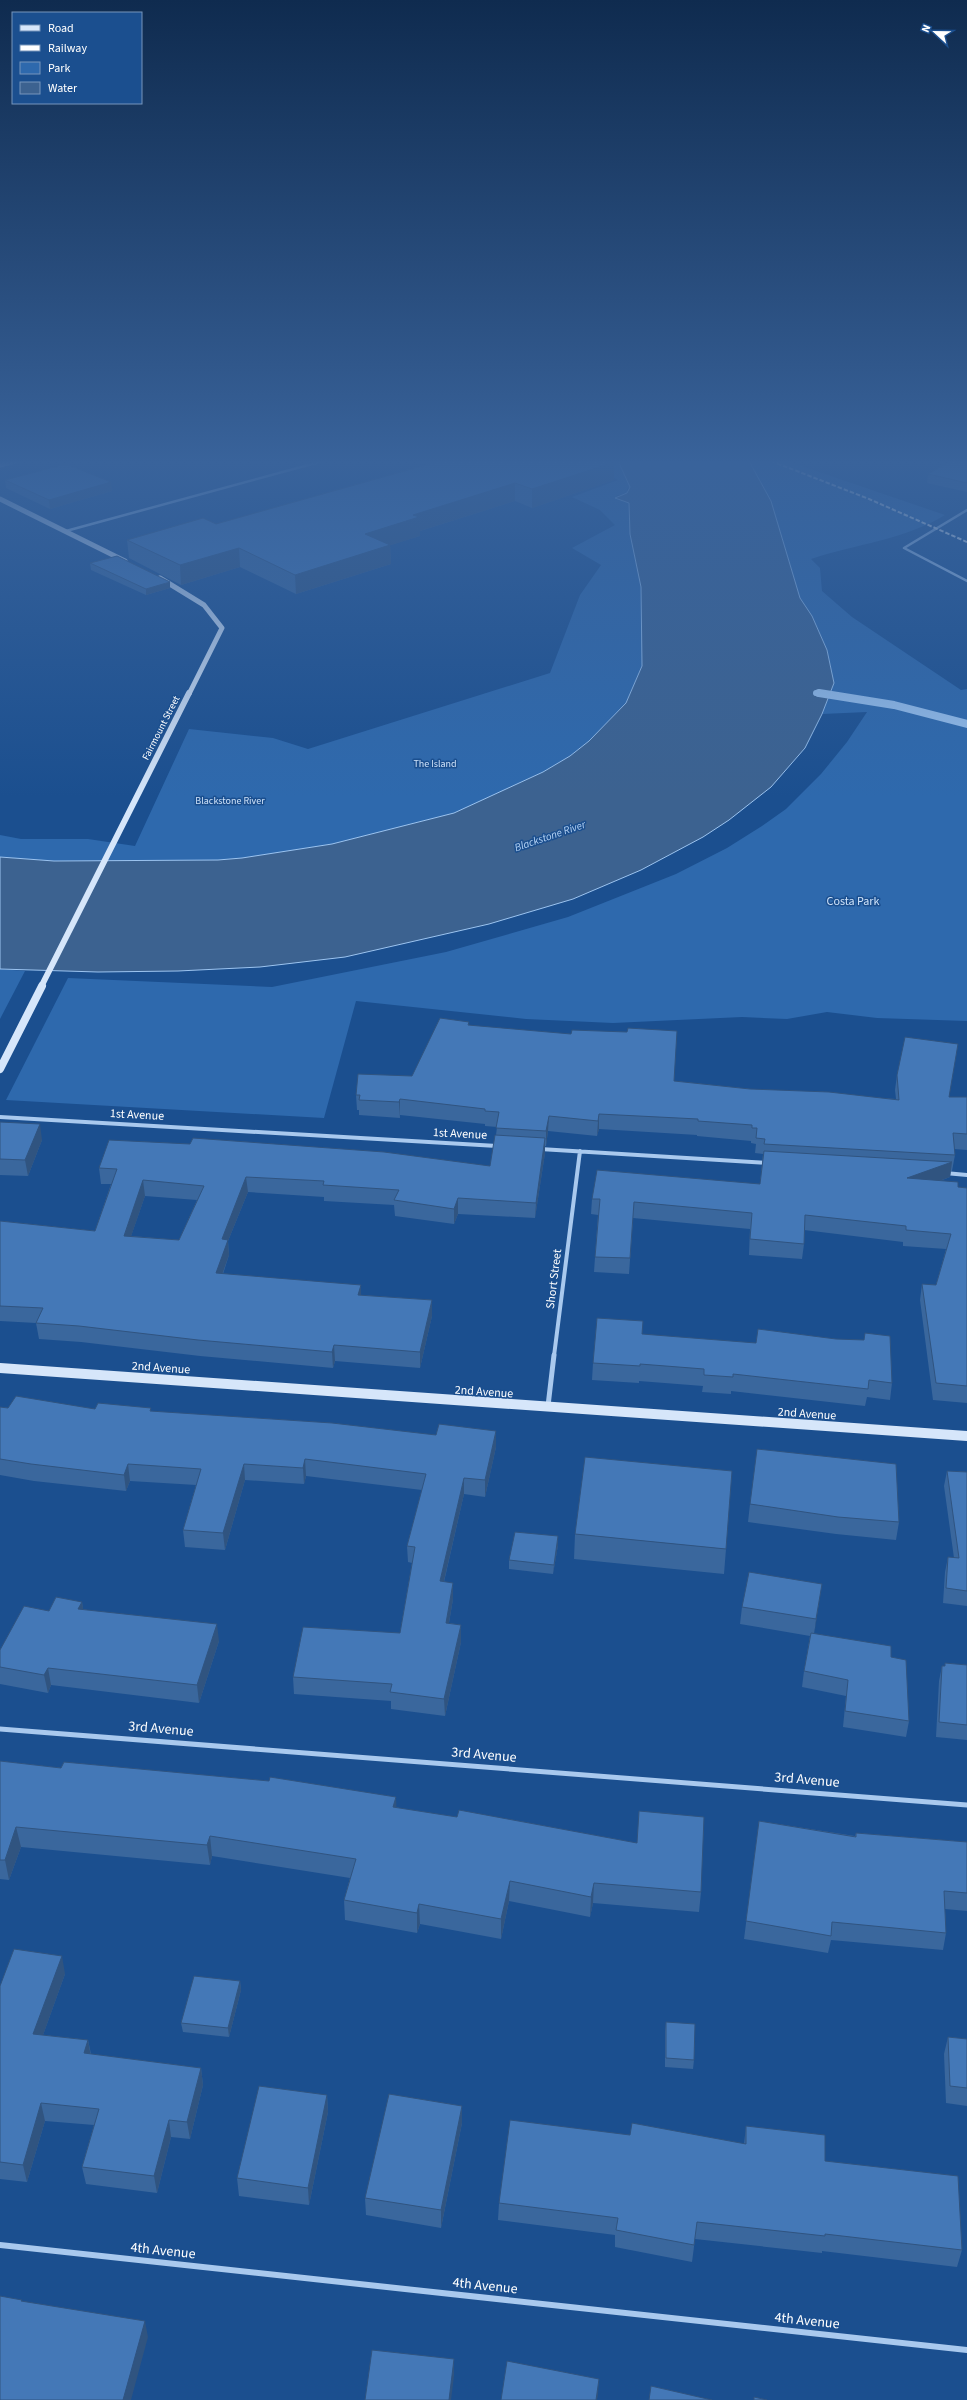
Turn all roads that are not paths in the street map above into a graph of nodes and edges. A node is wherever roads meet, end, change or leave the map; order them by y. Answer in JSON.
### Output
{"nodes":[{"id":1,"x":952,"y":573,"type":"edge"},
{"id":2,"x":157,"y":577,"type":"edge"},
{"id":3,"x":967,"y":581,"type":"edge"},
{"id":4,"x":0,"y":1070,"type":"edge"},
{"id":5,"x":0,"y":1116,"type":"edge"},
{"id":6,"x":500,"y":1146,"type":"edge"},
{"id":7,"x":532,"y":1148,"type":"edge"},
{"id":8,"x":580,"y":1151,"type":"junction"},
{"id":9,"x":769,"y":1163,"type":"edge"},
{"id":10,"x":935,"y":1173,"type":"edge"},
{"id":11,"x":967,"y":1175,"type":"edge"},
{"id":12,"x":0,"y":1368,"type":"edge"},
{"id":13,"x":548,"y":1408,"type":"junction"},
{"id":14,"x":967,"y":1436,"type":"edge"},
{"id":15,"x":0,"y":1729,"type":"edge"},
{"id":16,"x":967,"y":1805,"type":"edge"},
{"id":17,"x":0,"y":2245,"type":"edge"},
{"id":18,"x":967,"y":2350,"type":"edge"}],
"edges":[{"from":1,"to":3,"type":"street"},
{"from":2,"to":4,"type":"street","name":"Fairmount Street"},
{"from":5,"to":6,"type":"street","name":"1st Avenue"},
{"from":7,"to":8,"type":"street"},
{"from":8,"to":9,"type":"street"},
{"from":8,"to":13,"type":"street","name":"Short Street"},
{"from":10,"to":11,"type":"street"},
{"from":12,"to":13,"type":"street","name":"2nd Avenue"},
{"from":13,"to":14,"type":"street","name":"2nd Avenue"},
{"from":15,"to":16,"type":"street","name":"3rd Avenue"},
{"from":17,"to":18,"type":"street","name":"4th Avenue"}]}
